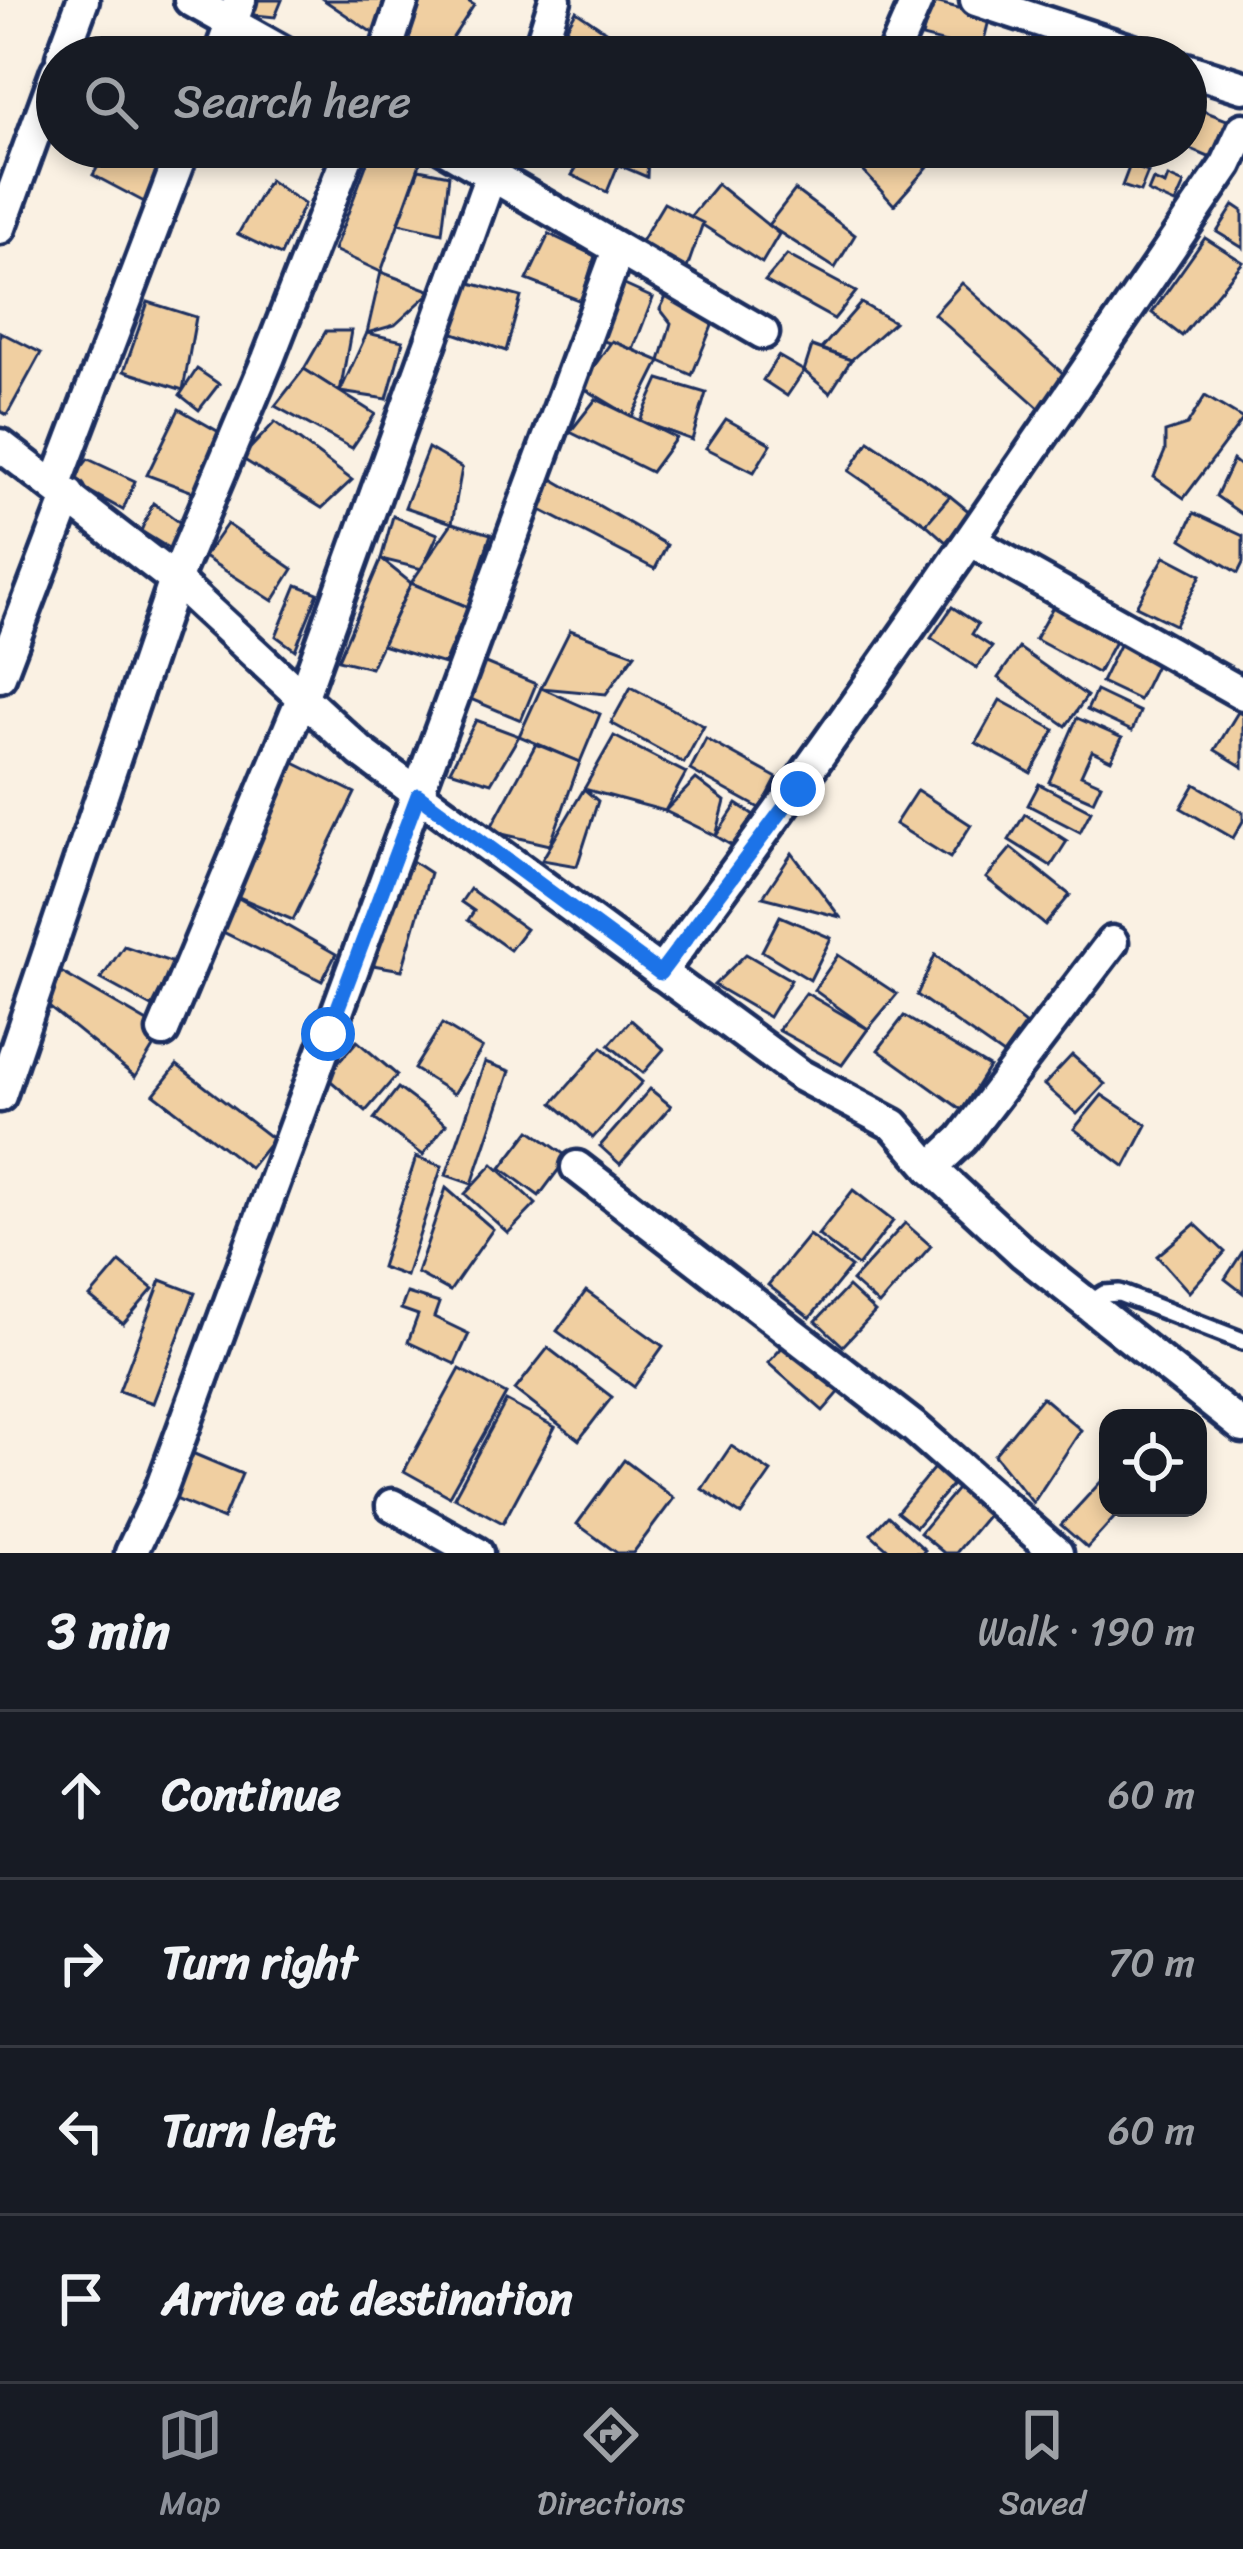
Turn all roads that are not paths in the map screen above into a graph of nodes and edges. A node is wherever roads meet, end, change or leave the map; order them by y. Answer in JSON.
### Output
{"nodes":[{"id":1,"x":83,"y":0,"type":"edge"},
{"id":2,"x":190,"y":0,"type":"edge"},
{"id":3,"x":404,"y":0,"type":"edge"},
{"id":4,"x":555,"y":0,"type":"edge"},
{"id":5,"x":917,"y":0,"type":"edge"},
{"id":6,"x":976,"y":0,"type":"edge"},
{"id":7,"x":236,"y":11,"type":"edge"},
{"id":8,"x":70,"y":36,"type":"edge"},
{"id":9,"x":266,"y":36,"type":"edge"},
{"id":10,"x":391,"y":36,"type":"edge"},
{"id":11,"x":544,"y":36,"type":"edge"},
{"id":12,"x":901,"y":36,"type":"edge"},
{"id":13,"x":1086,"y":36,"type":"edge"},
{"id":14,"x":1207,"y":76,"type":"edge"},
{"id":15,"x":1243,"y":87,"type":"edge"},
{"id":16,"x":1243,"y":128,"type":"edge"},
{"id":17,"x":36,"y":129,"type":"edge"},
{"id":18,"x":177,"y":168,"type":"edge"},
{"id":19,"x":343,"y":168,"type":"edge"},
{"id":20,"x":492,"y":168,"type":"edge"},
{"id":21,"x":505,"y":168,"type":"edge"},
{"id":22,"x":0,"y":228,"type":"edge"},
{"id":23,"x":618,"y":250,"type":"junction"},
{"id":24,"x":764,"y":333,"type":"dead end"},
{"id":25,"x":0,"y":445,"type":"edge"},
{"id":26,"x":62,"y":489,"type":"junction"},
{"id":27,"x":970,"y":541,"type":"junction"},
{"id":28,"x":175,"y":580,"type":"junction"},
{"id":29,"x":0,"y":676,"type":"edge"},
{"id":30,"x":1243,"y":694,"type":"edge"},
{"id":31,"x":303,"y":695,"type":"junction"},
{"id":32,"x":418,"y":795,"type":"junction"},
{"id":33,"x":1112,"y":941,"type":"dead end"},
{"id":34,"x":660,"y":973,"type":"junction"},
{"id":35,"x":163,"y":1031,"type":"dead end"},
{"id":36,"x":0,"y":1096,"type":"edge"},
{"id":37,"x":578,"y":1167,"type":"dead end"},
{"id":38,"x":932,"y":1168,"type":"junction"},
{"id":39,"x":1089,"y":1304,"type":"junction"},
{"id":40,"x":1243,"y":1342,"type":"edge"},
{"id":41,"x":1243,"y":1427,"type":"edge"},
{"id":42,"x":392,"y":1505,"type":"dead end"},
{"id":43,"x":131,"y":1553,"type":"edge"},
{"id":44,"x":477,"y":1553,"type":"edge"},
{"id":45,"x":1058,"y":1553,"type":"edge"}],
"edges":[{"from":1,"to":8,"type":"street"},
{"from":2,"to":7,"type":"street"},
{"from":3,"to":10,"type":"street"},
{"from":4,"to":11,"type":"street"},
{"from":5,"to":12,"type":"street"},
{"from":6,"to":13,"type":"street"},
{"from":7,"to":9,"type":"street"},
{"from":14,"to":15,"type":"street"},
{"from":16,"to":27,"type":"street"},
{"from":17,"to":22,"type":"street"},
{"from":18,"to":26,"type":"street"},
{"from":19,"to":28,"type":"street"},
{"from":20,"to":31,"type":"street"},
{"from":21,"to":23,"type":"street"},
{"from":23,"to":24,"type":"street"},
{"from":23,"to":32,"type":"street"},
{"from":25,"to":26,"type":"street"},
{"from":26,"to":28,"type":"street"},
{"from":26,"to":29,"type":"street"},
{"from":27,"to":30,"type":"street"},
{"from":27,"to":34,"type":"street"},
{"from":28,"to":31,"type":"street"},
{"from":28,"to":36,"type":"street"},
{"from":31,"to":32,"type":"street"},
{"from":31,"to":35,"type":"street"},
{"from":32,"to":34,"type":"street"},
{"from":32,"to":43,"type":"street"},
{"from":33,"to":38,"type":"street"},
{"from":34,"to":38,"type":"street"},
{"from":37,"to":45,"type":"street"},
{"from":38,"to":39,"type":"street"},
{"from":39,"to":40,"type":"lane"},
{"from":39,"to":41,"type":"street"},
{"from":42,"to":44,"type":"street"}]}
